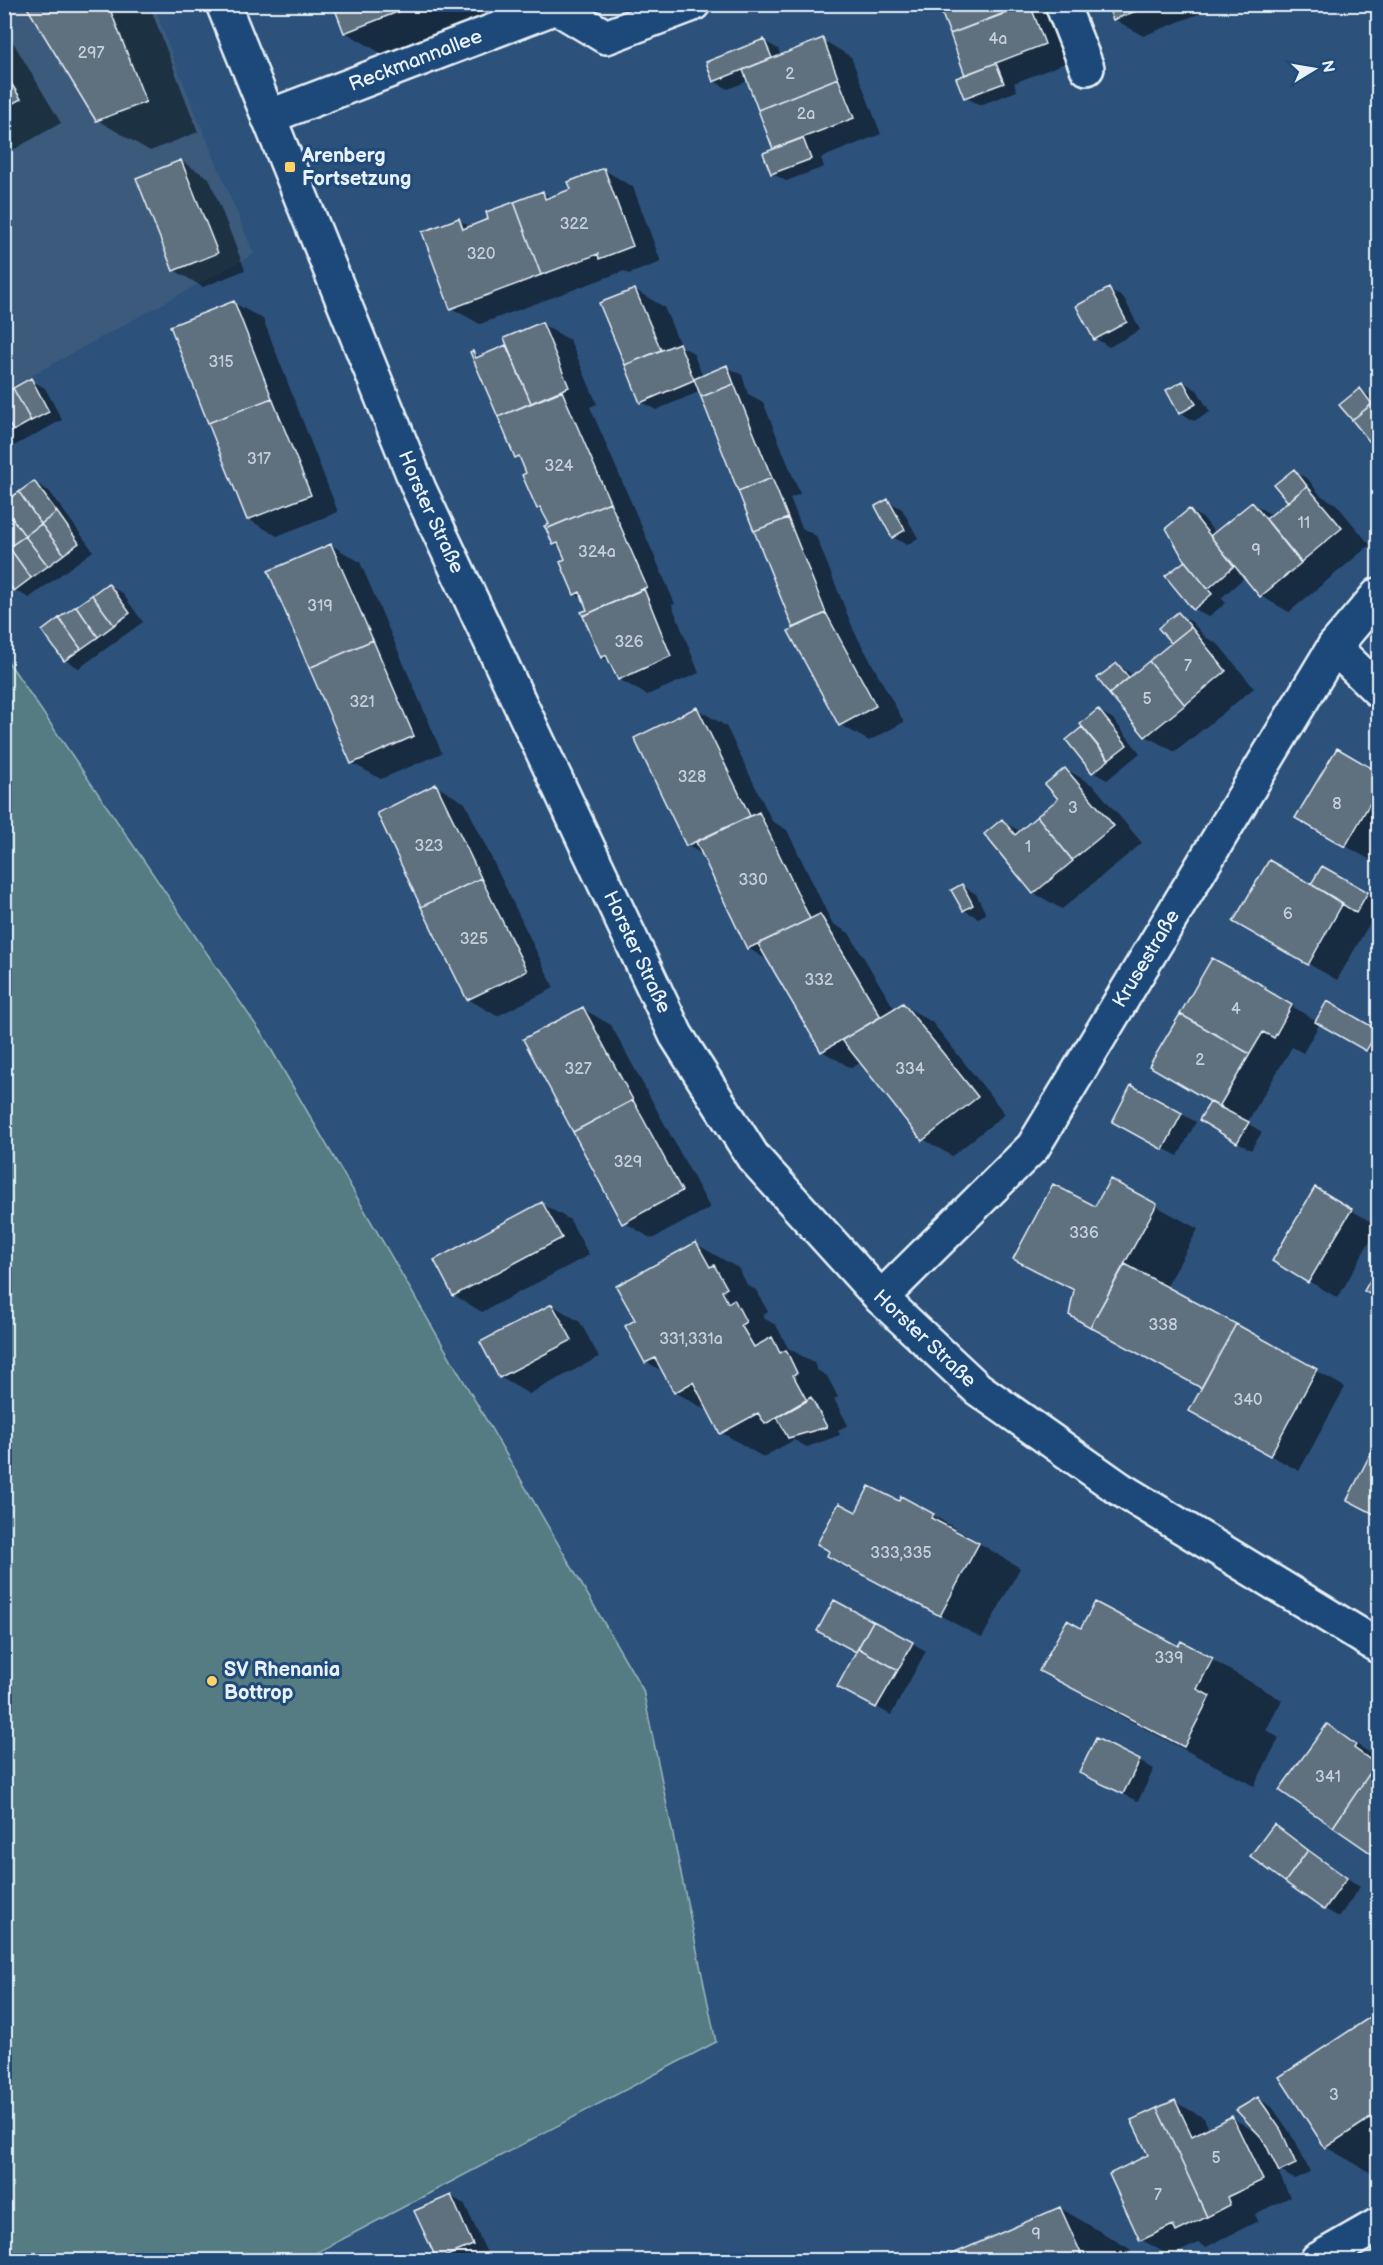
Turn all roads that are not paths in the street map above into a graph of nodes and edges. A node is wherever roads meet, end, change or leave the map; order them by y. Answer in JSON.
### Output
{"nodes":[{"id":1,"x":223,"y":4,"type":"edge"},
{"id":2,"x":693,"y":4,"type":"edge"},
{"id":3,"x":1062,"y":4,"type":"edge"},
{"id":4,"x":1087,"y":68,"type":"dead end"},
{"id":5,"x":268,"y":117,"type":"junction"},
{"id":6,"x":1378,"y":595,"type":"edge"},
{"id":7,"x":1334,"y":648,"type":"junction"},
{"id":8,"x":1378,"y":690,"type":"edge"},
{"id":9,"x":881,"y":1298,"type":"junction"},
{"id":10,"x":1378,"y":1646,"type":"edge"},
{"id":11,"x":1378,"y":2225,"type":"edge"},
{"id":12,"x":1317,"y":2260,"type":"edge"}],
"edges":[{"from":1,"to":5,"type":"main road","name":"Horster Straße"},
{"from":2,"to":5,"type":"main road","name":"Reckmannallee"},
{"from":3,"to":4,"type":"main road"},
{"from":5,"to":9,"type":"main road","name":"Horster Straße"},
{"from":6,"to":7,"type":"main road","name":"Krusestraße"},
{"from":7,"to":8,"type":"main road"},
{"from":7,"to":9,"type":"main road","name":"Krusestraße"},
{"from":9,"to":10,"type":"main road","name":"Horster Straße"},
{"from":11,"to":12,"type":"main road"}]}
